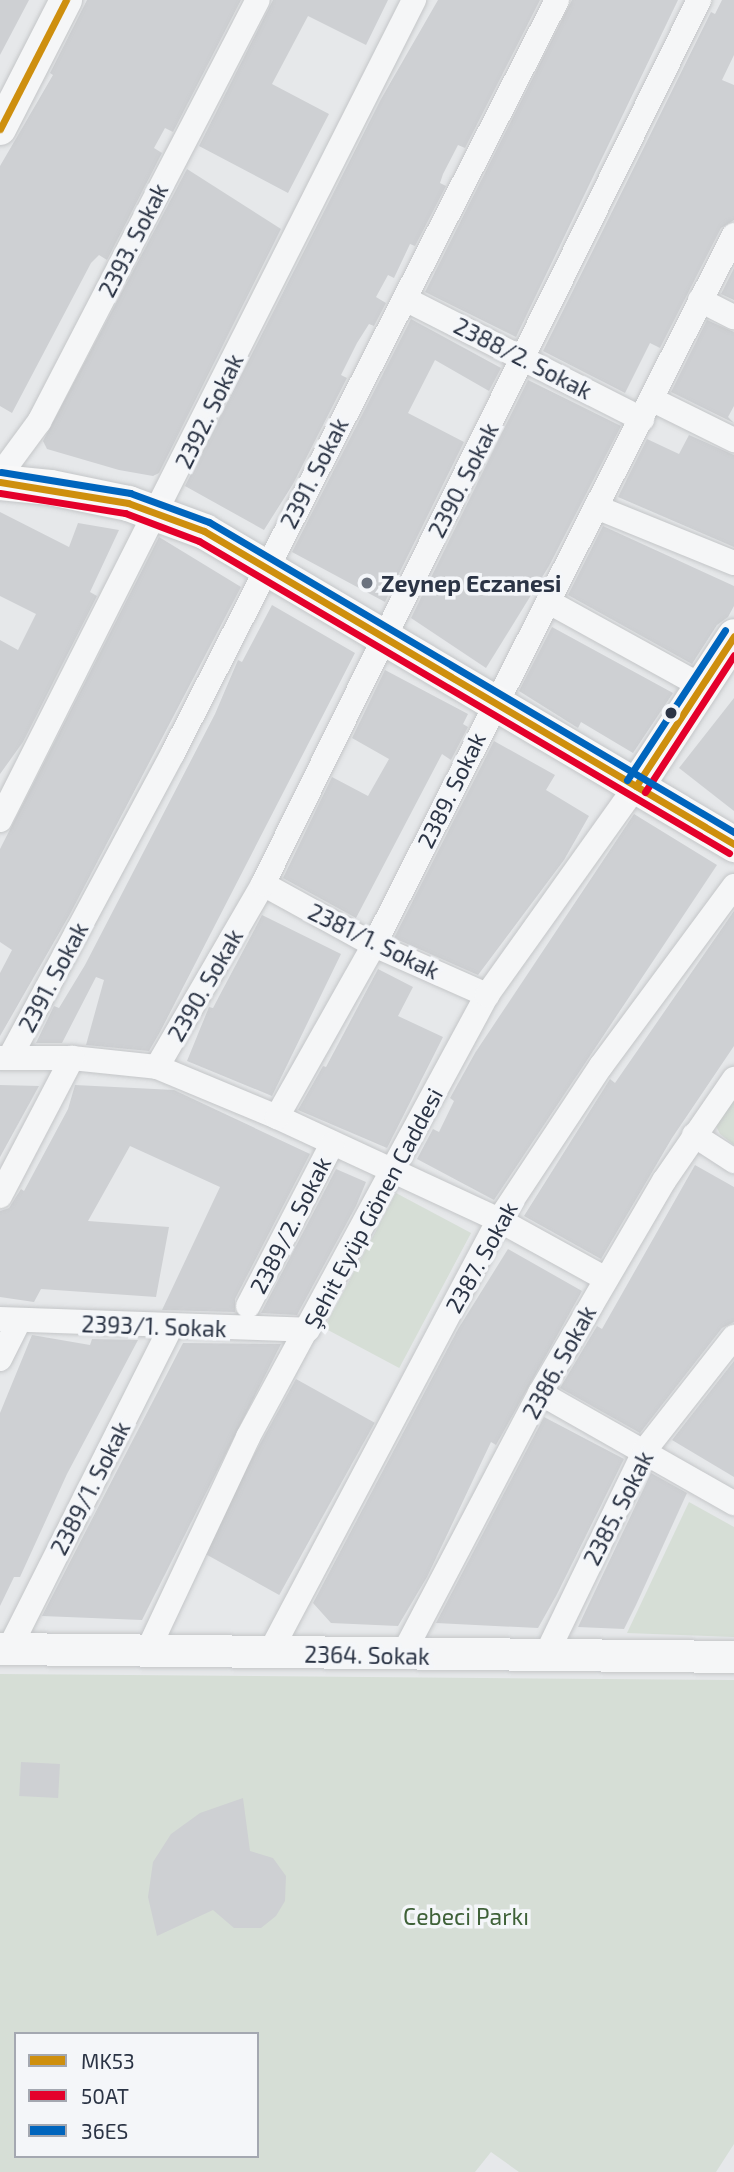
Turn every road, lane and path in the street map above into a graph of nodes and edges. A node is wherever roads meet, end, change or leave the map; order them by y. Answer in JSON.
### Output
{"nodes":[{"id":1,"x":66,"y":0,"type":"edge"},
{"id":2,"x":258,"y":0,"type":"edge"},
{"id":3,"x":414,"y":0,"type":"edge"},
{"id":4,"x":557,"y":0,"type":"edge"},
{"id":5,"x":699,"y":0,"type":"edge"},
{"id":6,"x":3,"y":118,"type":"edge"},
{"id":7,"x":734,"y":235,"type":"edge"},
{"id":8,"x":405,"y":299,"type":"junction"},
{"id":9,"x":700,"y":300,"type":"junction"},
{"id":10,"x":734,"y":317,"type":"edge"},
{"id":11,"x":524,"y":358,"type":"junction"},
{"id":12,"x":646,"y":409,"type":"junction"},
{"id":13,"x":734,"y":440,"type":"edge"},
{"id":14,"x":0,"y":475,"type":"edge"},
{"id":15,"x":0,"y":482,"type":"edge"},
{"id":16,"x":596,"y":507,"type":"junction"},
{"id":17,"x":158,"y":514,"type":"junction"},
{"id":18,"x":734,"y":563,"type":"edge"},
{"id":19,"x":266,"y":566,"type":"junction"},
{"id":20,"x":549,"y":602,"type":"junction"},
{"id":21,"x":734,"y":636,"type":"edge"},
{"id":22,"x":385,"y":637,"type":"junction"},
{"id":23,"x":703,"y":687,"type":"junction"},
{"id":24,"x":495,"y":701,"type":"junction"},
{"id":25,"x":636,"y":786,"type":"junction"},
{"id":26,"x":0,"y":820,"type":"edge"},
{"id":27,"x":734,"y":844,"type":"edge"},
{"id":28,"x":263,"y":884,"type":"junction"},
{"id":29,"x":734,"y":886,"type":"edge"},
{"id":30,"x":374,"y":945,"type":"junction"},
{"id":31,"x":487,"y":995,"type":"junction"},
{"id":32,"x":5,"y":1058,"type":"edge"},
{"id":33,"x":72,"y":1058,"type":"junction"},
{"id":34,"x":157,"y":1067,"type":"junction"},
{"id":35,"x":734,"y":1079,"type":"edge"},
{"id":36,"x":277,"y":1116,"type":"junction"},
{"id":37,"x":694,"y":1135,"type":"junction"},
{"id":38,"x":332,"y":1144,"type":"junction"},
{"id":39,"x":734,"y":1161,"type":"edge"},
{"id":40,"x":392,"y":1172,"type":"junction"},
{"id":41,"x":0,"y":1196,"type":"edge"},
{"id":42,"x":499,"y":1220,"type":"junction"},
{"id":43,"x":606,"y":1279,"type":"junction"},
{"id":44,"x":248,"y":1306,"type":"dead end"},
{"id":45,"x":9,"y":1320,"type":"edge"},
{"id":46,"x":171,"y":1327,"type":"junction"},
{"id":47,"x":308,"y":1330,"type":"junction"},
{"id":48,"x":734,"y":1337,"type":"edge"},
{"id":49,"x":0,"y":1359,"type":"edge"},
{"id":50,"x":540,"y":1393,"type":"junction"},
{"id":51,"x":645,"y":1450,"type":"junction"},
{"id":52,"x":734,"y":1503,"type":"edge"},
{"id":53,"x":4,"y":1649,"type":"edge"},
{"id":54,"x":147,"y":1652,"type":"junction"},
{"id":55,"x":269,"y":1654,"type":"junction"},
{"id":56,"x":402,"y":1656,"type":"junction"},
{"id":57,"x":545,"y":1657,"type":"junction"},
{"id":58,"x":734,"y":1657,"type":"edge"}],
"edges":[{"from":1,"to":6,"type":"street"},
{"from":2,"to":14,"type":"street","name":"2393. Sokak"},
{"from":3,"to":17,"type":"street","name":"2392. Sokak"},
{"from":4,"to":8,"type":"street","name":"2391. Sokak"},
{"from":5,"to":11,"type":"street","name":"2390. Sokak"},
{"from":7,"to":9,"type":"street","name":"2389. Sokak"},
{"from":8,"to":11,"type":"street","name":"2388/2. Sokak"},
{"from":8,"to":19,"type":"street","name":"2391. Sokak"},
{"from":9,"to":10,"type":"street"},
{"from":9,"to":12,"type":"street","name":"2389. Sokak"},
{"from":11,"to":12,"type":"street","name":"2388/2. Sokak"},
{"from":11,"to":22,"type":"street","name":"2390. Sokak"},
{"from":12,"to":13,"type":"street","name":"2388/2. Sokak"},
{"from":12,"to":16,"type":"street","name":"2389. Sokak"},
{"from":15,"to":17,"type":"main road"},
{"from":16,"to":18,"type":"street"},
{"from":16,"to":20,"type":"street","name":"2389. Sokak"},
{"from":17,"to":19,"type":"main road"},
{"from":17,"to":26,"type":"street","name":"2392. Sokak"},
{"from":19,"to":22,"type":"main road"},
{"from":19,"to":32,"type":"street","name":"2391. Sokak"},
{"from":20,"to":23,"type":"street"},
{"from":20,"to":24,"type":"street","name":"2389. Sokak"},
{"from":21,"to":23,"type":"main road"},
{"from":22,"to":24,"type":"main road"},
{"from":22,"to":28,"type":"street","name":"2390. Sokak"},
{"from":23,"to":25,"type":"main road"},
{"from":24,"to":25,"type":"main road"},
{"from":24,"to":30,"type":"street","name":"2389. Sokak"},
{"from":25,"to":27,"type":"main road"},
{"from":25,"to":31,"type":"street","name":"Şehit Eyüp Gönen Caddesi"},
{"from":28,"to":30,"type":"street","name":"2381/1. Sokak"},
{"from":28,"to":34,"type":"street","name":"2390. Sokak"},
{"from":29,"to":42,"type":"street","name":"2387. Sokak"},
{"from":30,"to":31,"type":"street","name":"2381/1. Sokak"},
{"from":30,"to":36,"type":"street","name":"2389. Sokak"},
{"from":31,"to":40,"type":"street","name":"Şehit Eyüp Gönen Caddesi"},
{"from":32,"to":33,"type":"street"},
{"from":33,"to":34,"type":"street"},
{"from":33,"to":41,"type":"street"},
{"from":34,"to":36,"type":"street"},
{"from":35,"to":37,"type":"street","name":"2386. Sokak"},
{"from":36,"to":38,"type":"street"},
{"from":37,"to":39,"type":"street"},
{"from":37,"to":43,"type":"street","name":"2386. Sokak"},
{"from":38,"to":40,"type":"street"},
{"from":38,"to":44,"type":"street","name":"2389/2. Sokak"},
{"from":40,"to":42,"type":"street"},
{"from":40,"to":47,"type":"street","name":"Şehit Eyüp Gönen Caddesi"},
{"from":42,"to":43,"type":"street"},
{"from":42,"to":55,"type":"street","name":"2387. Sokak"},
{"from":43,"to":50,"type":"street","name":"2386. Sokak"},
{"from":45,"to":46,"type":"street","name":"2393/1. Sokak"},
{"from":45,"to":49,"type":"street"},
{"from":46,"to":47,"type":"street","name":"2393/1. Sokak"},
{"from":46,"to":53,"type":"street","name":"2389/1. Sokak"},
{"from":47,"to":54,"type":"street","name":"Şehit Eyüp Gönen Caddesi"},
{"from":48,"to":51,"type":"street","name":"2385. Sokak"},
{"from":50,"to":51,"type":"street"},
{"from":50,"to":56,"type":"street","name":"2386. Sokak"},
{"from":51,"to":52,"type":"street"},
{"from":51,"to":57,"type":"street","name":"2385. Sokak"},
{"from":53,"to":54,"type":"street","name":"2364. Sokak"},
{"from":54,"to":55,"type":"street","name":"2364. Sokak"},
{"from":55,"to":56,"type":"street","name":"2364. Sokak"},
{"from":56,"to":57,"type":"street","name":"2364. Sokak"},
{"from":57,"to":58,"type":"street","name":"2364. Sokak"}]}
